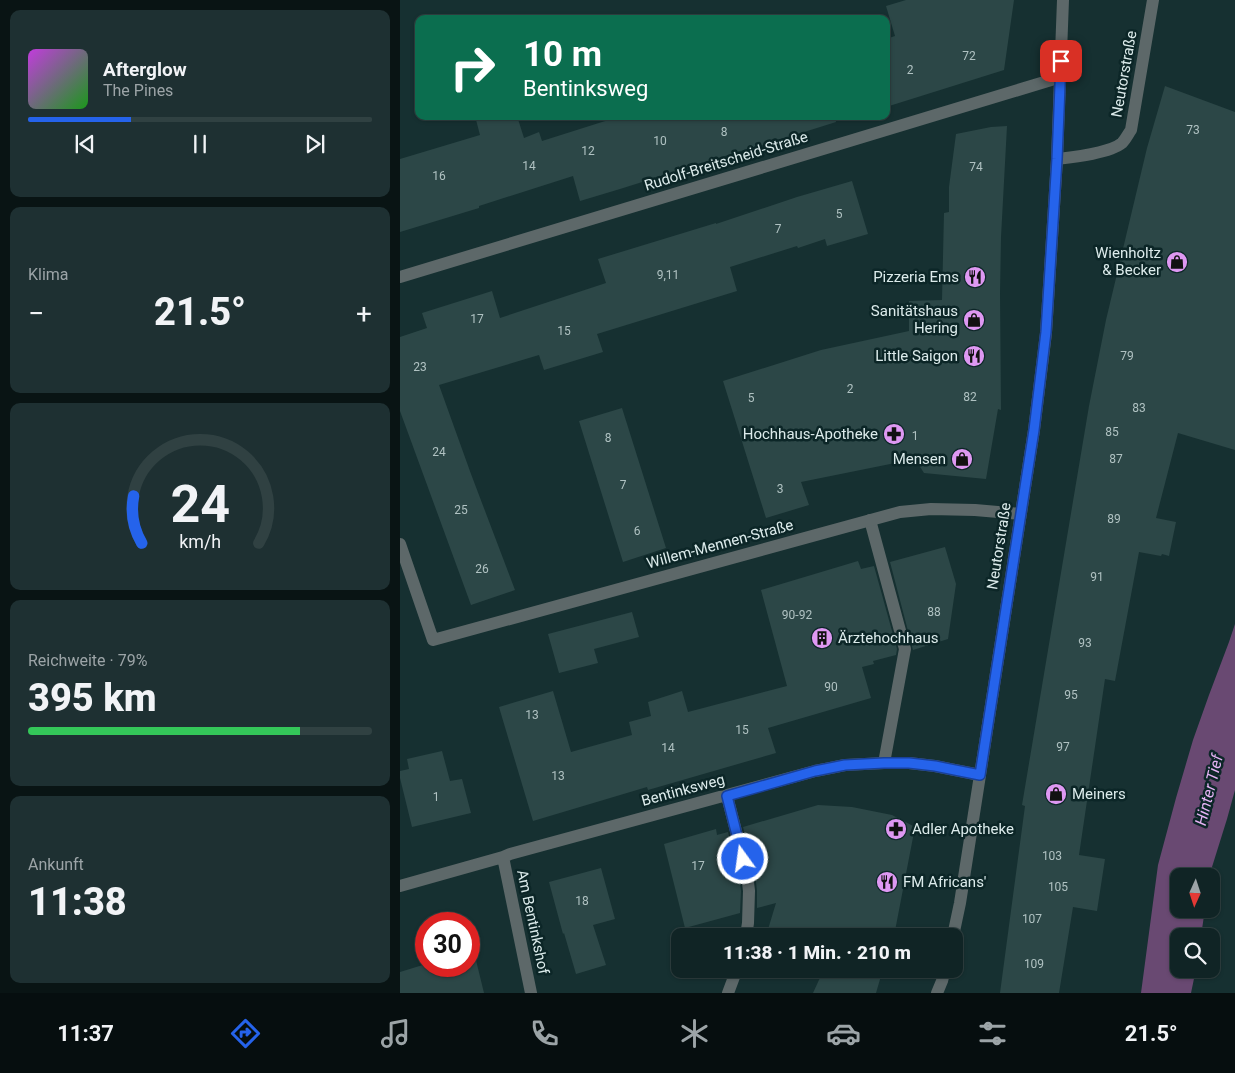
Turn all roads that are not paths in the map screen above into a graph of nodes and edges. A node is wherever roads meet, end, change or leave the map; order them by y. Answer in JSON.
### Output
{"nodes":[{"id":1,"x":1063,"y":0,"type":"edge"},
{"id":2,"x":1153,"y":0,"type":"edge"},
{"id":3,"x":1061,"y":76,"type":"junction"},
{"id":4,"x":1057,"y":159,"type":"junction"},
{"id":5,"x":400,"y":277,"type":"edge"},
{"id":6,"x":1020,"y":514,"type":"junction"},
{"id":7,"x":870,"y":520,"type":"junction"},
{"id":8,"x":400,"y":544,"type":"edge"},
{"id":9,"x":884,"y":763,"type":"junction"},
{"id":10,"x":980,"y":775,"type":"junction"},
{"id":11,"x":727,"y":796,"type":"junction"},
{"id":12,"x":503,"y":857,"type":"junction"},
{"id":13,"x":400,"y":886,"type":"edge"},
{"id":14,"x":747,"y":928,"type":"edge"},
{"id":15,"x":955,"y":928,"type":"edge"},
{"id":16,"x":734,"y":978,"type":"edge"},
{"id":17,"x":943,"y":978,"type":"edge"},
{"id":18,"x":531,"y":993,"type":"edge"},
{"id":19,"x":728,"y":993,"type":"edge"},
{"id":20,"x":937,"y":993,"type":"edge"}],
"edges":[{"from":1,"to":3,"type":"street","name":"Neutorstraße"},
{"from":2,"to":4,"type":"street","name":"Neutorstraße"},
{"from":3,"to":4,"type":"street","name":"Neutorstraße"},
{"from":3,"to":5,"type":"street","name":"Rudolf-Breitscheid-Straße"},
{"from":4,"to":6,"type":"street","name":"Neutorstraße"},
{"from":6,"to":7,"type":"street","name":"Willem-Mennen-Straße"},
{"from":6,"to":10,"type":"street","name":"Neutorstraße"},
{"from":7,"to":8,"type":"street","name":"Willem-Mennen-Straße"},
{"from":7,"to":9,"type":"street"},
{"from":9,"to":10,"type":"street","name":"Bentinksweg"},
{"from":9,"to":11,"type":"street","name":"Bentinksweg"},
{"from":10,"to":15,"type":"street","name":"Neutorstraße"},
{"from":11,"to":12,"type":"street","name":"Bentinksweg"},
{"from":11,"to":14,"type":"street"},
{"from":12,"to":13,"type":"street","name":"Bentinksweg"},
{"from":12,"to":18,"type":"street","name":"Am Bentinkshof"},
{"from":16,"to":19,"type":"street"},
{"from":17,"to":20,"type":"street"}]}
